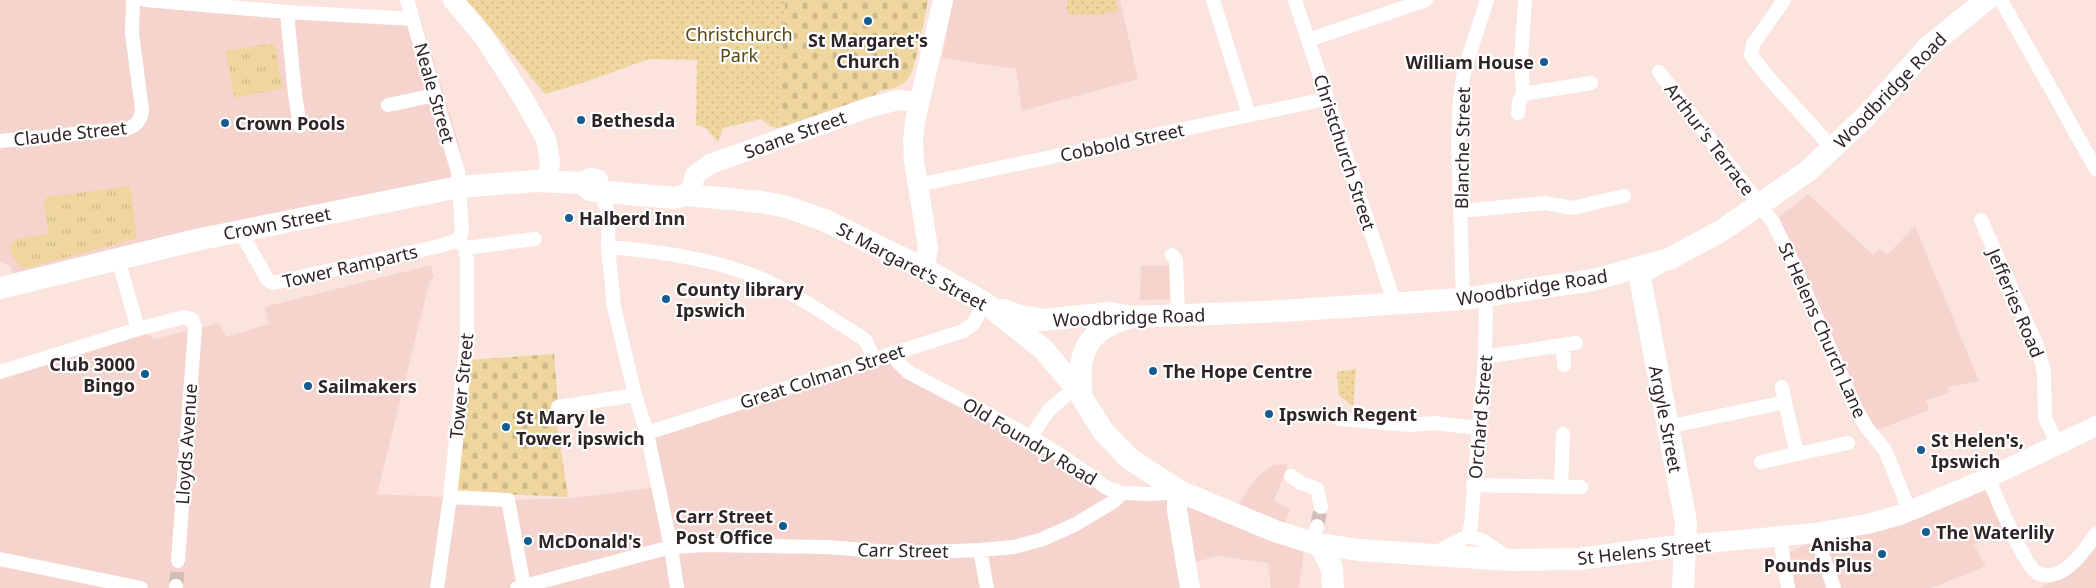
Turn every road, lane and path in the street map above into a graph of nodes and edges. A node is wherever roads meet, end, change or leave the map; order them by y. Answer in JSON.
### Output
{"nodes":[{"id":1,"x":133,"y":0,"type":"edge"},
{"id":2,"x":145,"y":0,"type":"edge"},
{"id":3,"x":408,"y":0,"type":"edge"},
{"id":4,"x":453,"y":0,"type":"edge"},
{"id":5,"x":943,"y":0,"type":"edge"},
{"id":6,"x":1213,"y":0,"type":"edge"},
{"id":7,"x":1295,"y":0,"type":"edge"},
{"id":8,"x":1426,"y":0,"type":"edge"},
{"id":9,"x":1486,"y":0,"type":"edge"},
{"id":10,"x":1525,"y":0,"type":"edge"},
{"id":11,"x":1784,"y":0,"type":"edge"},
{"id":12,"x":1986,"y":0,"type":"edge"},
{"id":13,"x":2001,"y":0,"type":"edge"},
{"id":14,"x":287,"y":12,"type":"junction"},
{"id":15,"x":413,"y":19,"type":"junction"},
{"id":16,"x":1308,"y":40,"type":"junction"},
{"id":17,"x":1659,"y":72,"type":"dead end"},
{"id":18,"x":1591,"y":83,"type":"dead end"},
{"id":19,"x":1522,"y":94,"type":"junction"},
{"id":20,"x":435,"y":95,"type":"junction"},
{"id":21,"x":1326,"y":99,"type":"junction"},
{"id":22,"x":919,"y":102,"type":"junction"},
{"id":23,"x":388,"y":105,"type":"dead end"},
{"id":24,"x":1518,"y":114,"type":"dead end"},
{"id":25,"x":1249,"y":115,"type":"junction"},
{"id":26,"x":300,"y":126,"type":"dead end"},
{"id":27,"x":0,"y":141,"type":"edge"},
{"id":28,"x":1833,"y":149,"type":"junction"},
{"id":29,"x":2096,"y":169,"type":"edge"},
{"id":30,"x":570,"y":183,"type":"junction"},
{"id":31,"x":918,"y":185,"type":"junction"},
{"id":32,"x":460,"y":187,"type":"junction"},
{"id":33,"x":687,"y":195,"type":"junction"},
{"id":34,"x":1624,"y":196,"type":"dead end"},
{"id":35,"x":1763,"y":209,"type":"junction"},
{"id":36,"x":1461,"y":211,"type":"junction"},
{"id":37,"x":1980,"y":220,"type":"dead end"},
{"id":38,"x":240,"y":231,"type":"junction"},
{"id":39,"x":535,"y":239,"type":"dead end"},
{"id":40,"x":462,"y":244,"type":"junction"},
{"id":41,"x":608,"y":247,"type":"junction"},
{"id":42,"x":1172,"y":255,"type":"dead end"},
{"id":43,"x":118,"y":258,"type":"junction"},
{"id":44,"x":1662,"y":261,"type":"junction"},
{"id":45,"x":925,"y":269,"type":"junction"},
{"id":46,"x":1593,"y":280,"type":"junction"},
{"id":47,"x":0,"y":288,"type":"edge"},
{"id":48,"x":1642,"y":293,"type":"junction"},
{"id":49,"x":1486,"y":297,"type":"junction"},
{"id":50,"x":1463,"y":299,"type":"junction"},
{"id":51,"x":985,"y":303,"type":"junction"},
{"id":52,"x":1395,"y":305,"type":"junction"},
{"id":53,"x":1178,"y":314,"type":"junction"},
{"id":54,"x":1133,"y":317,"type":"junction"},
{"id":55,"x":138,"y":329,"type":"junction"},
{"id":56,"x":894,"y":352,"type":"junction"},
{"id":57,"x":1486,"y":356,"type":"junction"},
{"id":58,"x":874,"y":358,"type":"junction"},
{"id":59,"x":1564,"y":365,"type":"dead end"},
{"id":60,"x":0,"y":372,"type":"edge"},
{"id":61,"x":1782,"y":387,"type":"dead end"},
{"id":62,"x":635,"y":395,"type":"junction"},
{"id":63,"x":1073,"y":397,"type":"junction"},
{"id":64,"x":1785,"y":402,"type":"junction"},
{"id":65,"x":558,"y":407,"type":"dead end"},
{"id":66,"x":1340,"y":419,"type":"dead end"},
{"id":67,"x":2096,"y":426,"type":"edge"},
{"id":68,"x":1667,"y":427,"type":"junction"},
{"id":69,"x":1479,"y":428,"type":"junction"},
{"id":70,"x":647,"y":433,"type":"junction"},
{"id":71,"x":1563,"y":434,"type":"dead end"},
{"id":72,"x":1031,"y":437,"type":"junction"},
{"id":73,"x":1848,"y":443,"type":"dead end"},
{"id":74,"x":2058,"y":445,"type":"junction"},
{"id":75,"x":1797,"y":454,"type":"junction"},
{"id":76,"x":1761,"y":462,"type":"dead end"},
{"id":77,"x":1291,"y":476,"type":"dead end"},
{"id":78,"x":1988,"y":478,"type":"junction"},
{"id":79,"x":1474,"y":485,"type":"junction"},
{"id":80,"x":1561,"y":487,"type":"junction"},
{"id":81,"x":1581,"y":487,"type":"dead end"},
{"id":82,"x":1181,"y":492,"type":"junction"},
{"id":83,"x":1122,"y":493,"type":"junction"},
{"id":84,"x":450,"y":497,"type":"junction"},
{"id":85,"x":1906,"y":502,"type":"dead end"},
{"id":86,"x":1321,"y":507,"type":"tunnel mouth"},
{"id":87,"x":1815,"y":533,"type":"junction"},
{"id":88,"x":2096,"y":534,"type":"edge"},
{"id":89,"x":1468,"y":536,"type":"junction"},
{"id":90,"x":1316,"y":538,"type":"junction"},
{"id":91,"x":1780,"y":538,"type":"junction"},
{"id":92,"x":1685,"y":545,"type":"junction"},
{"id":93,"x":671,"y":547,"type":"junction"},
{"id":94,"x":980,"y":550,"type":"junction"},
{"id":95,"x":1429,"y":556,"type":"junction"},
{"id":96,"x":0,"y":558,"type":"edge"},
{"id":97,"x":178,"y":560,"type":"tunnel mouth"},
{"id":98,"x":1510,"y":560,"type":"junction"},
{"id":99,"x":540,"y":585,"type":"edge"},
{"id":100,"x":520,"y":587,"type":"edge"},
{"id":101,"x":141,"y":588,"type":"edge"},
{"id":102,"x":437,"y":588,"type":"edge"},
{"id":103,"x":677,"y":588,"type":"edge"},
{"id":104,"x":987,"y":588,"type":"edge"},
{"id":105,"x":1190,"y":588,"type":"edge"},
{"id":106,"x":1334,"y":588,"type":"edge"},
{"id":107,"x":1683,"y":588,"type":"edge"},
{"id":108,"x":1788,"y":588,"type":"edge"},
{"id":109,"x":1834,"y":588,"type":"edge"}],
"edges":[{"from":1,"to":27,"type":"street","name":"Claude Street"},
{"from":2,"to":14,"type":"street"},
{"from":3,"to":15,"type":"street","name":"Neale Street"},
{"from":4,"to":30,"type":"main road"},
{"from":5,"to":22,"type":"main road"},
{"from":6,"to":25,"type":"street"},
{"from":7,"to":16,"type":"street","name":"Christchurch Street"},
{"from":8,"to":16,"type":"street"},
{"from":9,"to":36,"type":"street","name":"Blanche Street"},
{"from":10,"to":19,"type":"street"},
{"from":11,"to":28,"type":"street"},
{"from":12,"to":28,"type":"main road","name":"Woodbridge Road"},
{"from":13,"to":29,"type":"street"},
{"from":14,"to":15,"type":"street"},
{"from":14,"to":26,"type":"street"},
{"from":15,"to":20,"type":"street","name":"Neale Street"},
{"from":16,"to":21,"type":"street","name":"Christchurch Street"},
{"from":17,"to":35,"type":"street","name":"Arthur's Terrace"},
{"from":18,"to":19,"type":"street"},
{"from":19,"to":24,"type":"street"},
{"from":20,"to":23,"type":"street"},
{"from":20,"to":32,"type":"street","name":"Neale Street"},
{"from":21,"to":25,"type":"street","name":"Cobbold Street"},
{"from":21,"to":52,"type":"street","name":"Christchurch Street"},
{"from":22,"to":31,"type":"main road"},
{"from":22,"to":33,"type":"main road","name":"Soane Street"},
{"from":25,"to":31,"type":"street","name":"Cobbold Street"},
{"from":28,"to":35,"type":"main road","name":"Woodbridge Road"},
{"from":30,"to":32,"type":"main road","name":"Crown Street"},
{"from":30,"to":33,"type":"main road","name":"St Margaret's Street"},
{"from":30,"to":41,"type":"street"},
{"from":31,"to":45,"type":"main road"},
{"from":32,"to":38,"type":"main road","name":"Crown Street"},
{"from":32,"to":40,"type":"street","name":"Tower Street"},
{"from":33,"to":45,"type":"main road","name":"St Margaret's Street"},
{"from":34,"to":36,"type":"street"},
{"from":35,"to":44,"type":"main road","name":"Woodbridge Road"},
{"from":35,"to":85,"type":"street","name":"St Helens Church Lane"},
{"from":36,"to":50,"type":"street","name":"Blanche Street"},
{"from":37,"to":74,"type":"street","name":"Jefferies Road"},
{"from":38,"to":40,"type":"street","name":"Tower Ramparts"},
{"from":38,"to":43,"type":"main road","name":"Crown Street"},
{"from":39,"to":40,"type":"street","name":"Tower Ramparts"},
{"from":40,"to":84,"type":"street","name":"Tower Street"},
{"from":41,"to":58,"type":"street"},
{"from":41,"to":62,"type":"street"},
{"from":42,"to":53,"type":"street"},
{"from":43,"to":47,"type":"main road","name":"Crown Street"},
{"from":43,"to":55,"type":"street"},
{"from":44,"to":46,"type":"main road","name":"Woodbridge Road"},
{"from":44,"to":48,"type":"main road"},
{"from":45,"to":51,"type":"main road","name":"St Margaret's Street"},
{"from":46,"to":48,"type":"main road"},
{"from":46,"to":49,"type":"main road","name":"Woodbridge Road"},
{"from":48,"to":68,"type":"main road","name":"Argyle Street"},
{"from":49,"to":50,"type":"main road","name":"Woodbridge Road"},
{"from":49,"to":57,"type":"street","name":"Orchard Street"},
{"from":50,"to":52,"type":"main road","name":"Woodbridge Road"},
{"from":51,"to":54,"type":"main road","name":"Woodbridge Road"},
{"from":51,"to":56,"type":"street","name":"Great Colman Street"},
{"from":51,"to":63,"type":"main road","name":"St Margaret's Street"},
{"from":52,"to":53,"type":"main road","name":"Woodbridge Road"},
{"from":53,"to":54,"type":"main road","name":"Woodbridge Road"},
{"from":54,"to":63,"type":"main road"},
{"from":55,"to":60,"type":"street"},
{"from":55,"to":97,"type":"street","name":"Lloyds Avenue"},
{"from":56,"to":58,"type":"street","name":"Great Colman Street"},
{"from":56,"to":72,"type":"street","name":"Old Foundry Road"},
{"from":57,"to":59,"type":"street"},
{"from":57,"to":69,"type":"street","name":"Orchard Street"},
{"from":58,"to":70,"type":"street","name":"Great Colman Street"},
{"from":61,"to":64,"type":"street"},
{"from":62,"to":65,"type":"street"},
{"from":62,"to":70,"type":"street"},
{"from":63,"to":72,"type":"street"},
{"from":63,"to":82,"type":"main road","name":"St Margaret's Street"},
{"from":64,"to":68,"type":"street"},
{"from":64,"to":75,"type":"street"},
{"from":66,"to":69,"type":"street"},
{"from":67,"to":74,"type":"main road","name":"St Helens Street"},
{"from":68,"to":92,"type":"main road","name":"Argyle Street"},
{"from":69,"to":79,"type":"street","name":"Orchard Street"},
{"from":70,"to":93,"type":"street"},
{"from":71,"to":80,"type":"street"},
{"from":72,"to":83,"type":"street","name":"Old Foundry Road"},
{"from":73,"to":75,"type":"street"},
{"from":74,"to":78,"type":"main road","name":"St Helens Street"},
{"from":75,"to":76,"type":"street"},
{"from":77,"to":86,"type":"street"},
{"from":78,"to":87,"type":"main road","name":"St Helens Street"},
{"from":78,"to":88,"type":"street"},
{"from":79,"to":80,"type":"street"},
{"from":79,"to":89,"type":"street","name":"Orchard Street"},
{"from":80,"to":81,"type":"street"},
{"from":82,"to":83,"type":"street","name":"Old Foundry Road"},
{"from":82,"to":90,"type":"main road","name":"St Helens Street"},
{"from":82,"to":105,"type":"main road"},
{"from":83,"to":94,"type":"street","name":"Carr Street"},
{"from":84,"to":100,"type":"street"},
{"from":84,"to":102,"type":"street","name":"Tower Street"},
{"from":87,"to":91,"type":"main road","name":"St Helens Street"},
{"from":87,"to":109,"type":"street"},
{"from":89,"to":95,"type":"street"},
{"from":89,"to":98,"type":"street"},
{"from":90,"to":95,"type":"main road","name":"St Helens Street"},
{"from":90,"to":106,"type":"main road"},
{"from":91,"to":92,"type":"main road","name":"St Helens Street"},
{"from":91,"to":108,"type":"street"},
{"from":92,"to":98,"type":"main road","name":"St Helens Street"},
{"from":92,"to":107,"type":"main road","name":"Argyle Street"},
{"from":93,"to":94,"type":"street","name":"Carr Street"},
{"from":93,"to":99,"type":"street","name":"Carr Street"},
{"from":93,"to":103,"type":"street"},
{"from":94,"to":104,"type":"street"},
{"from":95,"to":98,"type":"main road","name":"St Helens Street"},
{"from":96,"to":101,"type":"street"},
{"from":99,"to":100,"type":"street","name":"Carr Street"}]}
